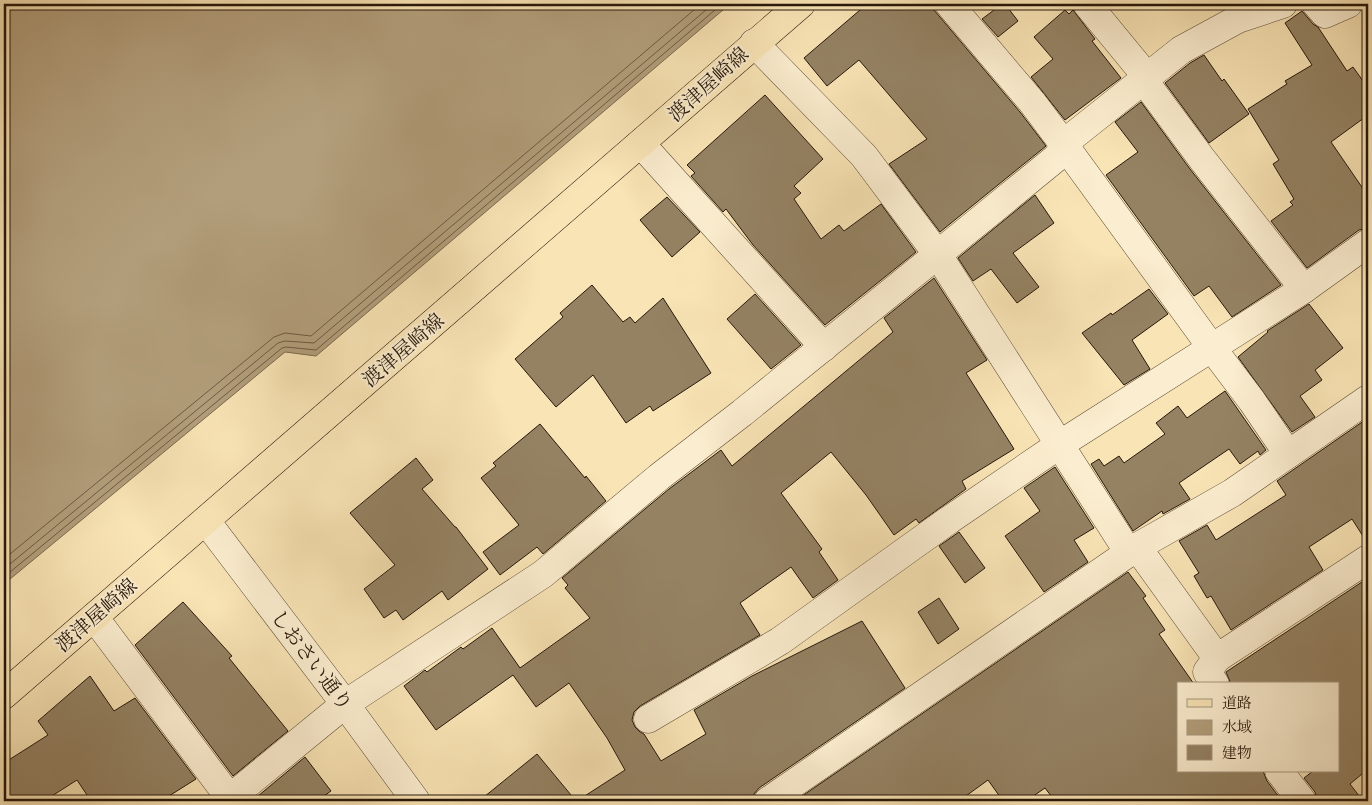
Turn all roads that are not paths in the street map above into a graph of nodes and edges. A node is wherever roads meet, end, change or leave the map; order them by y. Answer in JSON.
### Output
{"nodes":[{"id":1,"x":801,"y":4,"type":"edge"},
{"id":2,"x":949,"y":4,"type":"edge"},
{"id":3,"x":1087,"y":4,"type":"edge"},
{"id":4,"x":1283,"y":4,"type":"edge"},
{"id":5,"x":1316,"y":4,"type":"edge"},
{"id":6,"x":1348,"y":4,"type":"edge"},
{"id":7,"x":754,"y":43,"type":"junction"},
{"id":8,"x":1147,"y":76,"type":"junction"},
{"id":9,"x":641,"y":144,"type":"junction"},
{"id":10,"x":1065,"y":146,"type":"junction"},
{"id":11,"x":1368,"y":243,"type":"edge"},
{"id":12,"x":938,"y":255,"type":"junction"},
{"id":13,"x":1304,"y":289,"type":"junction"},
{"id":14,"x":824,"y":347,"type":"junction"},
{"id":15,"x":1212,"y":348,"type":"junction"},
{"id":16,"x":1368,"y":399,"type":"edge"},
{"id":17,"x":1060,"y":445,"type":"junction"},
{"id":18,"x":1288,"y":454,"type":"junction"},
{"id":19,"x":206,"y":521,"type":"junction"},
{"id":20,"x":1133,"y":550,"type":"junction"},
{"id":21,"x":1368,"y":559,"type":"edge"},
{"id":22,"x":94,"y":618,"type":"junction"},
{"id":23,"x":1216,"y":671,"type":"edge"},
{"id":24,"x":4,"y":695,"type":"edge"},
{"id":25,"x":345,"y":704,"type":"junction"},
{"id":26,"x":648,"y":718,"type":"dead end"},
{"id":27,"x":1281,"y":772,"type":"edge"},
{"id":28,"x":231,"y":800,"type":"edge"},
{"id":29,"x":416,"y":801,"type":"edge"},
{"id":30,"x":768,"y":801,"type":"edge"},
{"id":31,"x":1302,"y":801,"type":"edge"}],
"edges":[{"from":1,"to":7,"type":"main road","name":"渡津屋崎線"},
{"from":2,"to":10,"type":"street"},
{"from":3,"to":8,"type":"street"},
{"from":4,"to":8,"type":"street"},
{"from":5,"to":6,"type":"street"},
{"from":7,"to":9,"type":"main road","name":"渡津屋崎線"},
{"from":7,"to":12,"type":"street"},
{"from":8,"to":10,"type":"street"},
{"from":8,"to":13,"type":"street"},
{"from":9,"to":14,"type":"street"},
{"from":9,"to":19,"type":"main road","name":"渡津屋崎線"},
{"from":10,"to":12,"type":"street"},
{"from":10,"to":15,"type":"street"},
{"from":11,"to":13,"type":"street"},
{"from":12,"to":14,"type":"street"},
{"from":12,"to":17,"type":"street"},
{"from":13,"to":15,"type":"street"},
{"from":14,"to":25,"type":"street"},
{"from":15,"to":17,"type":"street"},
{"from":15,"to":18,"type":"street"},
{"from":16,"to":18,"type":"street"},
{"from":17,"to":20,"type":"street"},
{"from":17,"to":26,"type":"street"},
{"from":18,"to":20,"type":"street"},
{"from":19,"to":22,"type":"main road","name":"渡津屋崎線"},
{"from":19,"to":25,"type":"street","name":"しおさい通り"},
{"from":20,"to":23,"type":"street"},
{"from":20,"to":30,"type":"street"},
{"from":21,"to":23,"type":"street"},
{"from":22,"to":24,"type":"main road","name":"渡津屋崎線"},
{"from":22,"to":28,"type":"street"},
{"from":25,"to":28,"type":"street"},
{"from":25,"to":29,"type":"street","name":"しおさい通り"},
{"from":27,"to":31,"type":"street"}]}
